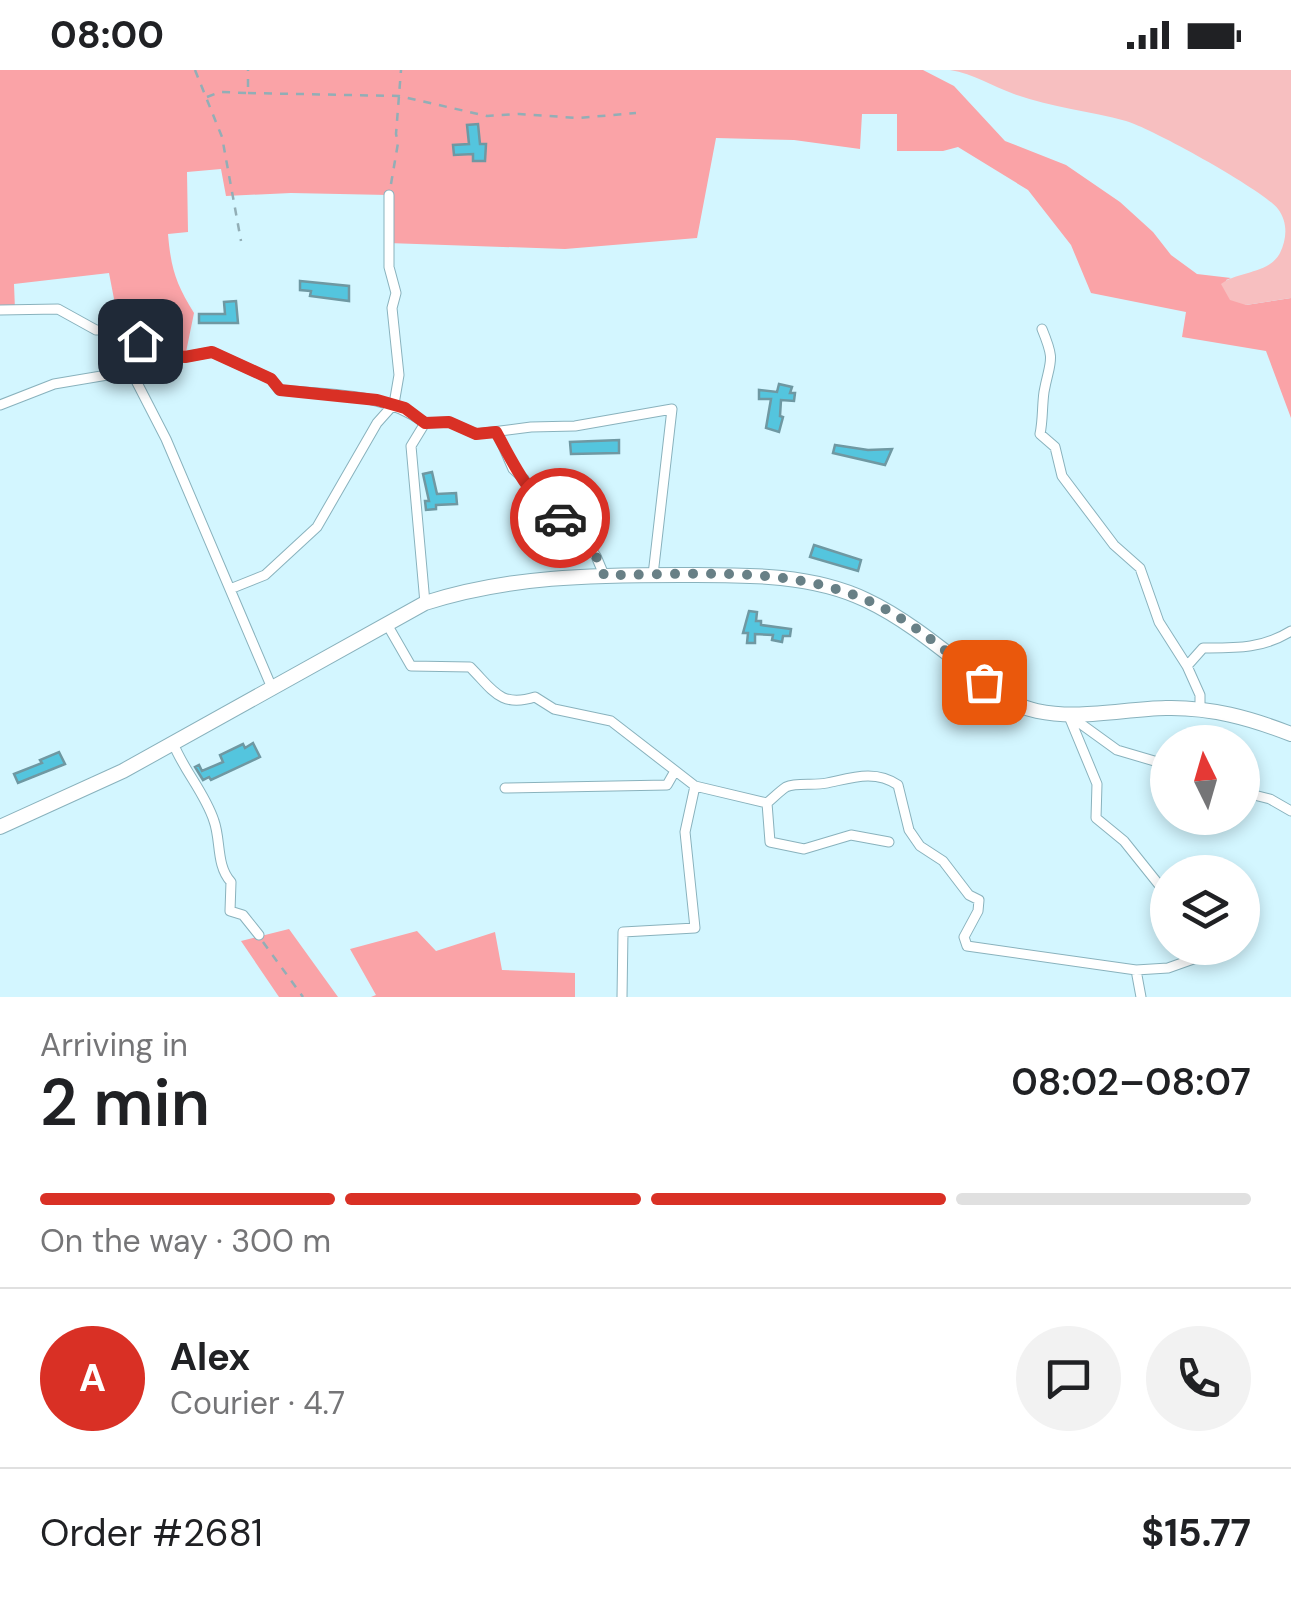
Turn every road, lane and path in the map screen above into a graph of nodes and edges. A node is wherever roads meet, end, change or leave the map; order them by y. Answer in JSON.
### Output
{"nodes":[{"id":1,"x":195,"y":70,"type":"edge"},
{"id":2,"x":248,"y":70,"type":"edge"},
{"id":3,"x":401,"y":70,"type":"edge"},
{"id":4,"x":248,"y":93,"type":"junction"},
{"id":5,"x":399,"y":96,"type":"junction"},
{"id":6,"x":205,"y":98,"type":"junction"},
{"id":7,"x":636,"y":113,"type":"dead end"},
{"id":8,"x":389,"y":195,"type":"joint"},
{"id":9,"x":242,"y":240,"type":"dead end"},
{"id":10,"x":0,"y":310,"type":"edge"},
{"id":11,"x":1042,"y":328,"type":"dead end"},
{"id":12,"x":164,"y":354,"type":"junction"},
{"id":13,"x":131,"y":370,"type":"junction"},
{"id":14,"x":394,"y":404,"type":"junction"},
{"id":15,"x":0,"y":405,"type":"edge"},
{"id":16,"x":425,"y":423,"type":"junction"},
{"id":17,"x":496,"y":432,"type":"junction"},
{"id":18,"x":604,"y":575,"type":"junction"},
{"id":19,"x":653,"y":575,"type":"junction"},
{"id":20,"x":230,"y":589,"type":"junction"},
{"id":21,"x":425,"y":603,"type":"junction"},
{"id":22,"x":388,"y":626,"type":"junction"},
{"id":23,"x":1291,"y":631,"type":"edge"},
{"id":24,"x":1188,"y":666,"type":"junction"},
{"id":25,"x":272,"y":688,"type":"junction"},
{"id":26,"x":1200,"y":708,"type":"junction"},
{"id":27,"x":1068,"y":714,"type":"junction"},
{"id":28,"x":1291,"y":734,"type":"edge"},
{"id":29,"x":173,"y":743,"type":"junction"},
{"id":30,"x":1150,"y":760,"type":"edge"},
{"id":31,"x":675,"y":771,"type":"junction"},
{"id":32,"x":696,"y":786,"type":"junction"},
{"id":33,"x":505,"y":788,"type":"dead end"},
{"id":34,"x":1260,"y":797,"type":"edge"},
{"id":35,"x":767,"y":803,"type":"junction"},
{"id":36,"x":1291,"y":812,"type":"edge"},
{"id":37,"x":0,"y":827,"type":"edge"},
{"id":38,"x":889,"y":842,"type":"dead end"},
{"id":39,"x":1150,"y":874,"type":"edge"},
{"id":40,"x":258,"y":935,"type":"joint"},
{"id":41,"x":1176,"y":965,"type":"edge"},
{"id":42,"x":1136,"y":970,"type":"junction"},
{"id":43,"x":303,"y":997,"type":"edge"},
{"id":44,"x":622,"y":997,"type":"edge"},
{"id":45,"x":1141,"y":997,"type":"edge"}],
"edges":[{"from":1,"to":6,"type":"path"},
{"from":2,"to":4,"type":"path"},
{"from":3,"to":5,"type":"path"},
{"from":4,"to":5,"type":"path"},
{"from":4,"to":6,"type":"path"},
{"from":5,"to":7,"type":"path"},
{"from":5,"to":8,"type":"path"},
{"from":6,"to":9,"type":"path"},
{"from":8,"to":14,"type":"street"},
{"from":10,"to":12,"type":"street"},
{"from":11,"to":24,"type":"street"},
{"from":12,"to":13,"type":"street"},
{"from":12,"to":14,"type":"street"},
{"from":13,"to":15,"type":"street"},
{"from":13,"to":20,"type":"street"},
{"from":14,"to":16,"type":"street"},
{"from":14,"to":20,"type":"street"},
{"from":16,"to":17,"type":"street"},
{"from":16,"to":21,"type":"street"},
{"from":17,"to":18,"type":"street"},
{"from":17,"to":19,"type":"street"},
{"from":18,"to":19,"type":"main road"},
{"from":18,"to":21,"type":"main road"},
{"from":19,"to":27,"type":"main road"},
{"from":20,"to":25,"type":"street"},
{"from":21,"to":22,"type":"main road"},
{"from":22,"to":25,"type":"main road"},
{"from":22,"to":31,"type":"street"},
{"from":23,"to":24,"type":"street"},
{"from":24,"to":26,"type":"street"},
{"from":25,"to":29,"type":"main road"},
{"from":26,"to":27,"type":"main road"},
{"from":26,"to":28,"type":"main road"},
{"from":27,"to":30,"type":"street"},
{"from":27,"to":39,"type":"street"},
{"from":29,"to":37,"type":"main road"},
{"from":29,"to":40,"type":"street"},
{"from":31,"to":32,"type":"street"},
{"from":31,"to":33,"type":"street"},
{"from":32,"to":35,"type":"street"},
{"from":32,"to":44,"type":"street"},
{"from":34,"to":36,"type":"street"},
{"from":35,"to":38,"type":"street"},
{"from":35,"to":42,"type":"street"},
{"from":40,"to":43,"type":"path"},
{"from":41,"to":42,"type":"street"},
{"from":42,"to":45,"type":"street"}]}
